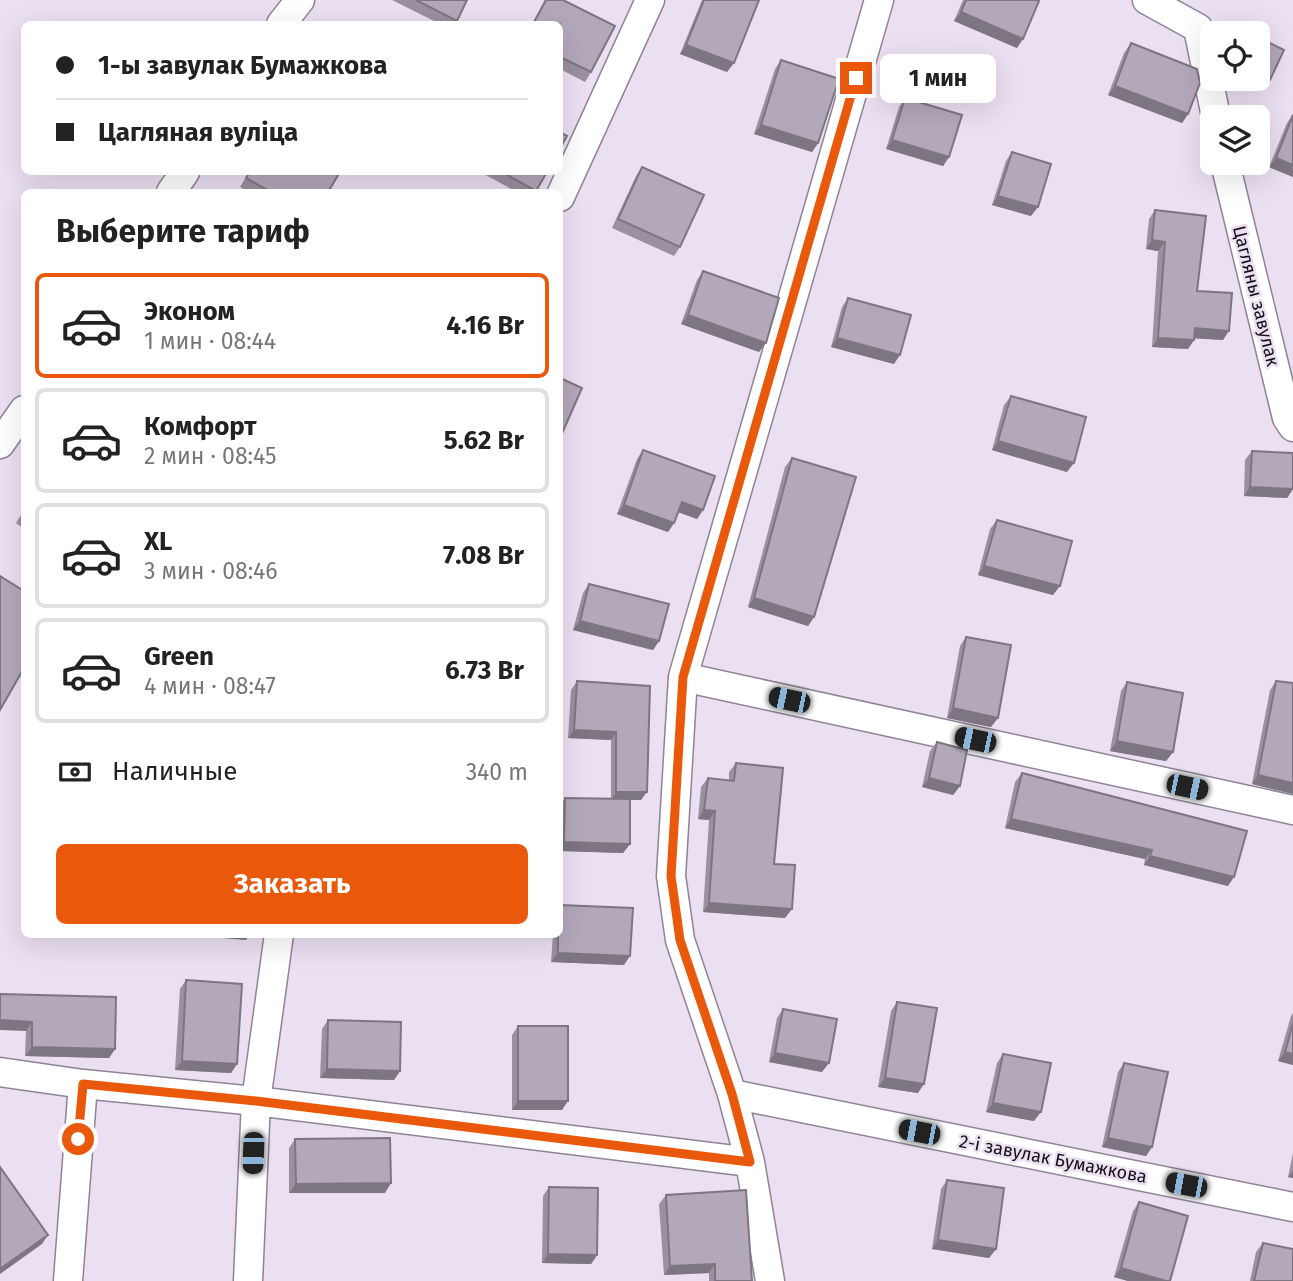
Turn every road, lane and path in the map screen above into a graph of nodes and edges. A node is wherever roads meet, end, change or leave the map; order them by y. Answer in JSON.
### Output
{"nodes":[{"id":1,"x":300,"y":0,"type":"edge"},
{"id":2,"x":650,"y":0,"type":"edge"},
{"id":3,"x":879,"y":0,"type":"edge"},
{"id":4,"x":1147,"y":0,"type":"edge"},
{"id":5,"x":283,"y":21,"type":"edge"},
{"id":6,"x":1214,"y":105,"type":"edge"},
{"id":7,"x":1228,"y":175,"type":"edge"},
{"id":8,"x":563,"y":190,"type":"edge"},
{"id":9,"x":21,"y":414,"type":"edge"},
{"id":10,"x":1293,"y":427,"type":"edge"},
{"id":11,"x":0,"y":443,"type":"edge"},
{"id":12,"x":683,"y":677,"type":"junction"},
{"id":13,"x":1293,"y":810,"type":"edge"},
{"id":14,"x":278,"y":938,"type":"edge"},
{"id":15,"x":0,"y":1072,"type":"edge"},
{"id":16,"x":83,"y":1084,"type":"junction"},
{"id":17,"x":732,"y":1094,"type":"junction"},
{"id":18,"x":256,"y":1101,"type":"junction"},
{"id":19,"x":750,"y":1162,"type":"junction"},
{"id":20,"x":1293,"y":1207,"type":"edge"},
{"id":21,"x":68,"y":1281,"type":"edge"},
{"id":22,"x":248,"y":1281,"type":"edge"},
{"id":23,"x":770,"y":1281,"type":"edge"}],
"edges":[{"from":1,"to":5,"type":"street"},
{"from":2,"to":8,"type":"street"},
{"from":3,"to":12,"type":"street"},
{"from":4,"to":6,"type":"street"},
{"from":7,"to":10,"type":"street","name":"Цагляны завулак"},
{"from":9,"to":11,"type":"street"},
{"from":12,"to":13,"type":"street"},
{"from":12,"to":17,"type":"street"},
{"from":14,"to":18,"type":"street"},
{"from":15,"to":16,"type":"street"},
{"from":16,"to":18,"type":"street"},
{"from":16,"to":21,"type":"street"},
{"from":17,"to":19,"type":"street"},
{"from":17,"to":20,"type":"street","name":"2-і завулак Бумажкова"},
{"from":18,"to":19,"type":"street"},
{"from":18,"to":22,"type":"street"},
{"from":19,"to":23,"type":"street"}]}
